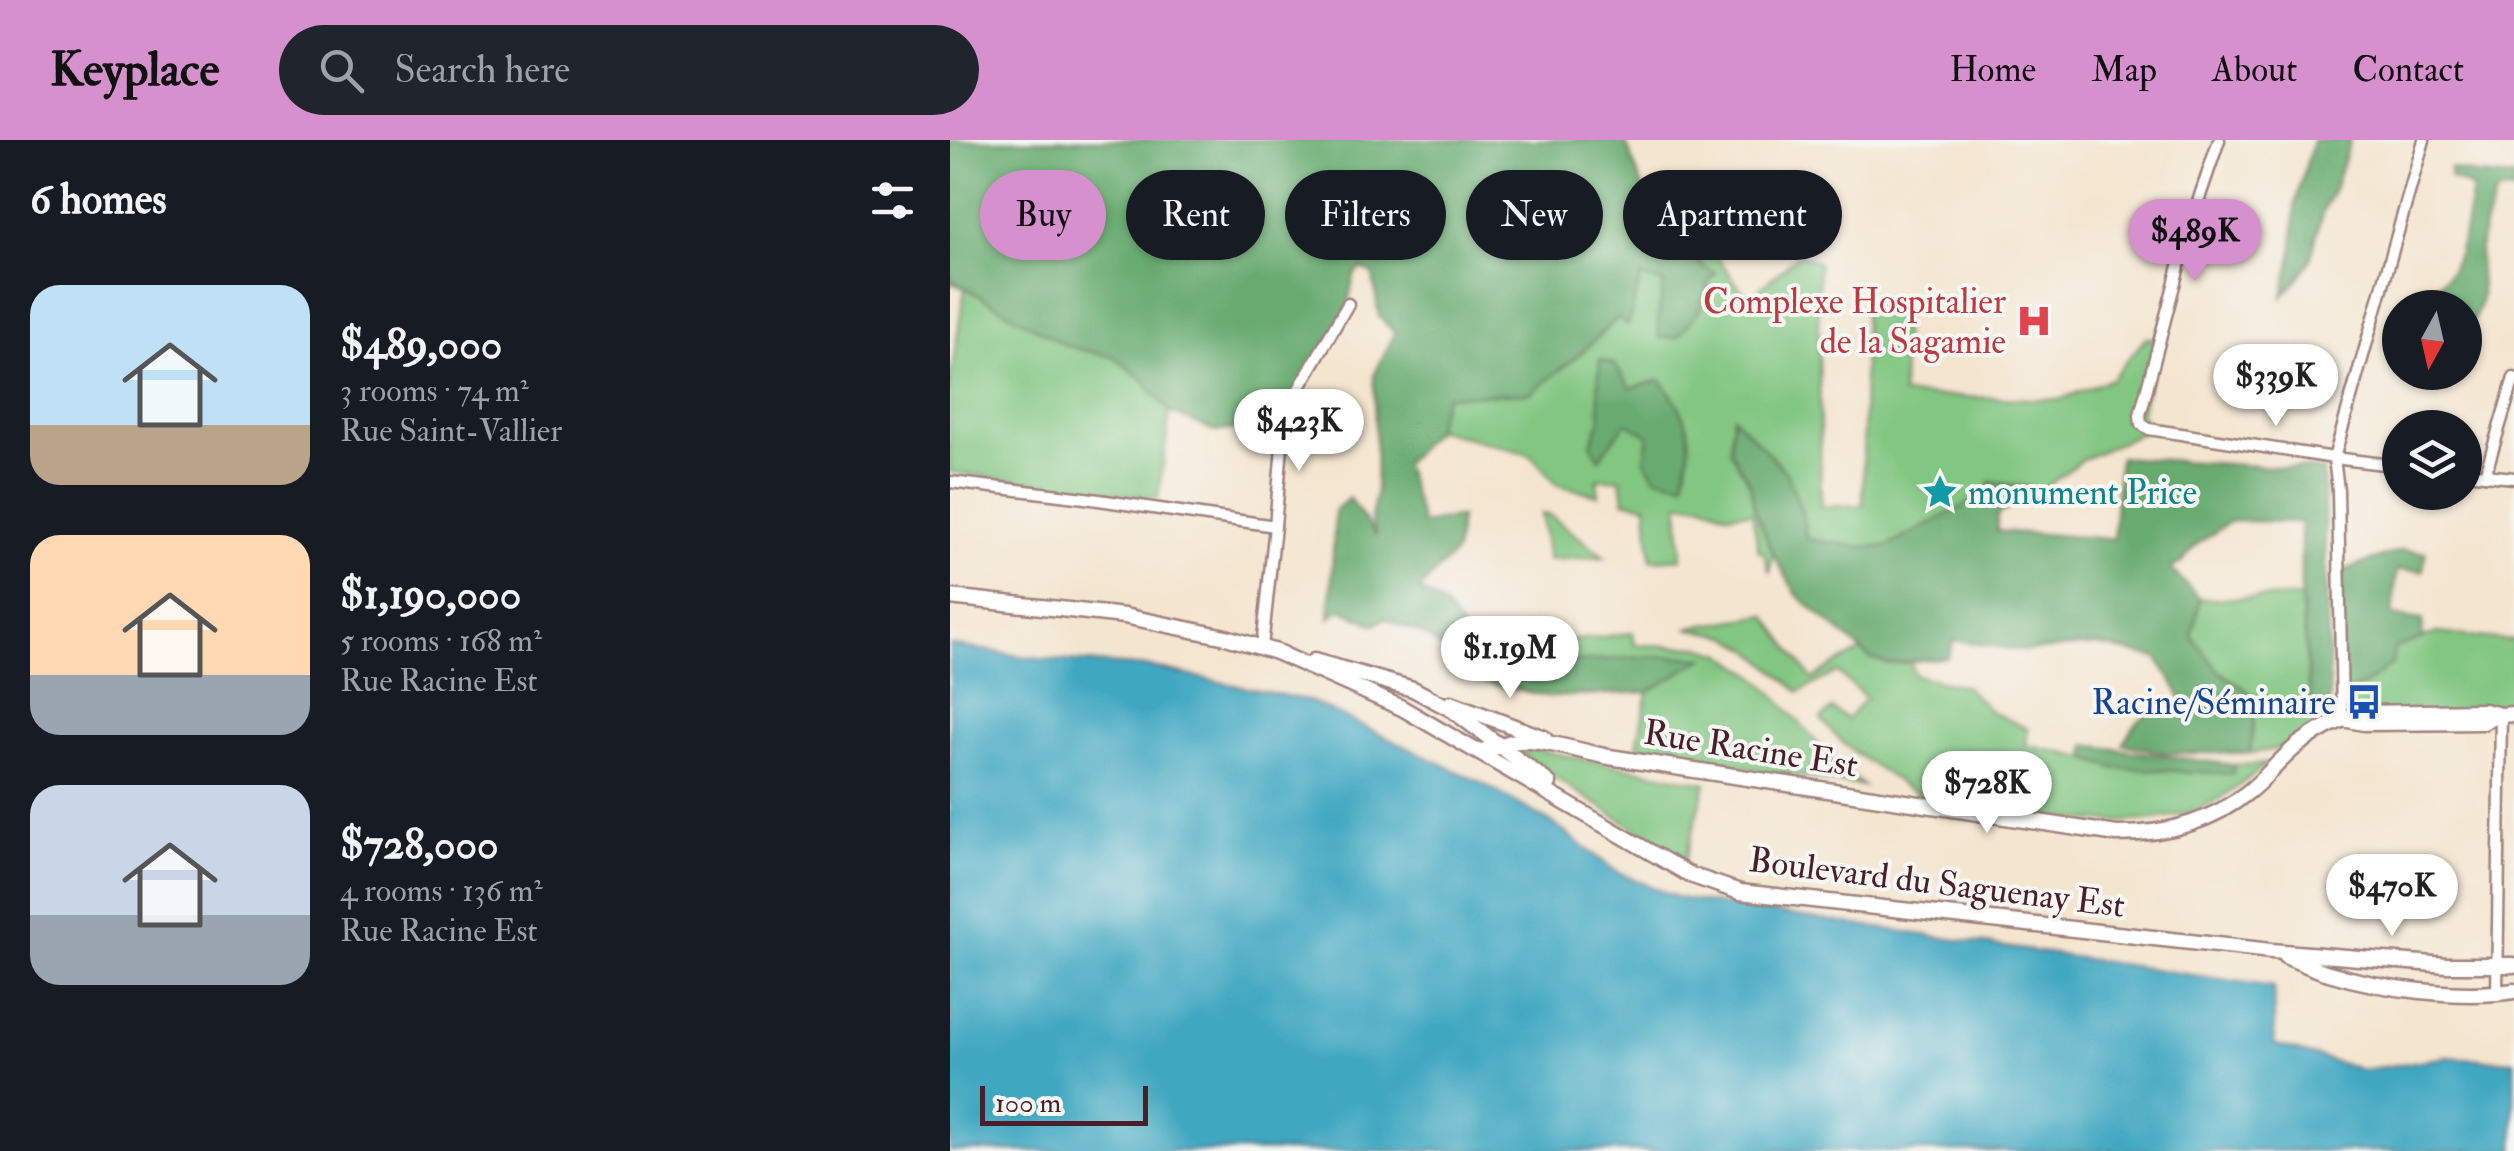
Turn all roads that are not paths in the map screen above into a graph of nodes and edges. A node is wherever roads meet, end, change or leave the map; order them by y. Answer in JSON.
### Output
{"nodes":[{"id":1,"x":2219,"y":140,"type":"edge"},
{"id":2,"x":2424,"y":140,"type":"edge"},
{"id":3,"x":1348,"y":304,"type":"dead end"},
{"id":4,"x":2514,"y":378,"type":"edge"},
{"id":5,"x":2334,"y":458,"type":"junction"},
{"id":6,"x":2382,"y":464,"type":"edge"},
{"id":7,"x":2484,"y":475,"type":"joint"},
{"id":8,"x":2514,"y":478,"type":"edge"},
{"id":9,"x":950,"y":482,"type":"edge"},
{"id":10,"x":1275,"y":526,"type":"junction"},
{"id":11,"x":950,"y":597,"type":"edge"},
{"id":12,"x":1268,"y":649,"type":"junction"},
{"id":13,"x":1413,"y":689,"type":"junction"},
{"id":14,"x":2508,"y":714,"type":"edge"},
{"id":15,"x":2342,"y":718,"type":"junction"},
{"id":16,"x":1501,"y":746,"type":"junction"},
{"id":17,"x":1478,"y":751,"type":"junction"},
{"id":18,"x":1592,"y":754,"type":"junction"},
{"id":19,"x":1610,"y":827,"type":"junction"},
{"id":20,"x":2514,"y":861,"type":"edge"},
{"id":21,"x":2499,"y":862,"type":"junction"},
{"id":22,"x":2271,"y":950,"type":"junction"},
{"id":23,"x":2514,"y":965,"type":"edge"},
{"id":24,"x":2498,"y":966,"type":"junction"},
{"id":25,"x":2514,"y":991,"type":"edge"},
{"id":26,"x":2497,"y":994,"type":"junction"}],
"edges":[{"from":1,"to":5,"type":"street"},
{"from":2,"to":5,"type":"street"},
{"from":3,"to":10,"type":"street"},
{"from":4,"to":7,"type":"street"},
{"from":5,"to":6,"type":"street"},
{"from":5,"to":15,"type":"street"},
{"from":7,"to":8,"type":"street"},
{"from":9,"to":10,"type":"street"},
{"from":10,"to":12,"type":"street"},
{"from":11,"to":12,"type":"main road","name":"Boulevard du Saguenay Est"},
{"from":12,"to":13,"type":"main road","name":"Boulevard du Saguenay Est"},
{"from":12,"to":17,"type":"main road","name":"Boulevard du Saguenay Est"},
{"from":13,"to":16,"type":"main road","name":"Boulevard du Saguenay Est"},
{"from":13,"to":18,"type":"main road","name":"Rue Racine Est"},
{"from":14,"to":15,"type":"main road","name":"Rue Racine Est"},
{"from":14,"to":21,"type":"street"},
{"from":15,"to":18,"type":"main road","name":"Rue Racine Est"},
{"from":16,"to":17,"type":"main road","name":"Rue Racine Est"},
{"from":16,"to":18,"type":"main road","name":"Rue Racine Est"},
{"from":16,"to":19,"type":"main road","name":"Boulevard du Saguenay Est"},
{"from":17,"to":19,"type":"main road","name":"Boulevard du Saguenay Est"},
{"from":19,"to":22,"type":"main road","name":"Boulevard du Saguenay Est"},
{"from":20,"to":21,"type":"street"},
{"from":21,"to":24,"type":"street"},
{"from":22,"to":24,"type":"main road","name":"Boulevard du Saguenay Est"},
{"from":22,"to":26,"type":"main road","name":"Boulevard du Saguenay Est"},
{"from":23,"to":24,"type":"main road","name":"Boulevard du Saguenay Est"},
{"from":24,"to":26,"type":"street"},
{"from":25,"to":26,"type":"main road","name":"Boulevard du Saguenay Est"}]}
